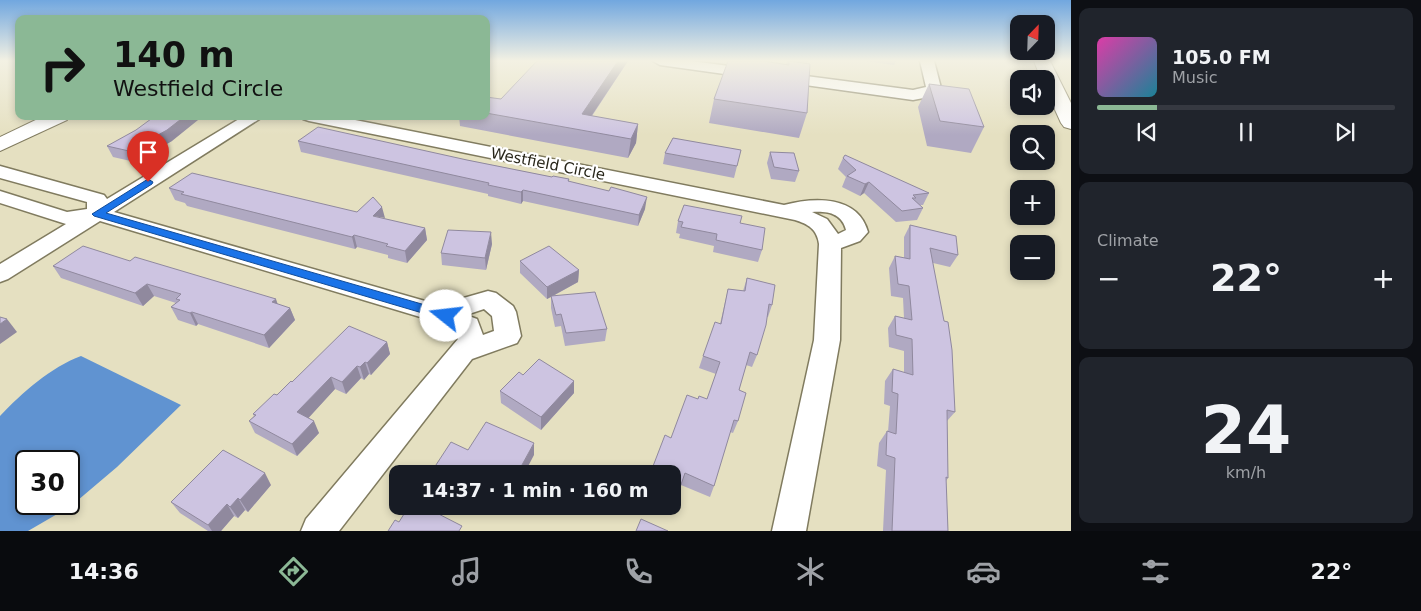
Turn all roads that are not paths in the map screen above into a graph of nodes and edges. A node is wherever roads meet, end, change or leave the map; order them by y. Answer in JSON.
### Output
{"nodes":[{"id":1,"x":838,"y":86,"type":"edge"},
{"id":2,"x":934,"y":86,"type":"edge"},
{"id":3,"x":1054,"y":86,"type":"edge"},
{"id":4,"x":52,"y":120,"type":"edge"},
{"id":5,"x":245,"y":120,"type":"edge"},
{"id":6,"x":329,"y":120,"type":"edge"},
{"id":7,"x":1071,"y":123,"type":"edge"},
{"id":8,"x":0,"y":145,"type":"edge"},
{"id":9,"x":0,"y":172,"type":"edge"},
{"id":10,"x":0,"y":197,"type":"edge"},
{"id":11,"x":787,"y":212,"type":"junction"},
{"id":12,"x":97,"y":214,"type":"junction"},
{"id":13,"x":830,"y":244,"type":"junction"},
{"id":14,"x":0,"y":274,"type":"edge"},
{"id":15,"x":439,"y":314,"type":"junction"},
{"id":16,"x":462,"y":352,"type":"junction"},
{"id":17,"x":318,"y":531,"type":"edge"},
{"id":18,"x":789,"y":531,"type":"edge"}],
"edges":[{"from":1,"to":2,"type":"street"},
{"from":3,"to":7,"type":"main road"},
{"from":4,"to":8,"type":"main road"},
{"from":5,"to":12,"type":"street"},
{"from":6,"to":11,"type":"street","name":"Westfield Circle"},
{"from":9,"to":12,"type":"street"},
{"from":10,"to":12,"type":"street"},
{"from":11,"to":13,"type":"street","name":"Westfield Circle"},
{"from":11,"to":13,"type":"street","name":"Westfield Circle"},
{"from":12,"to":14,"type":"street"},
{"from":12,"to":15,"type":"street"},
{"from":13,"to":18,"type":"street","name":"Westfield Circle"},
{"from":15,"to":16,"type":"street"},
{"from":15,"to":16,"type":"street"},
{"from":16,"to":17,"type":"street"}]}
